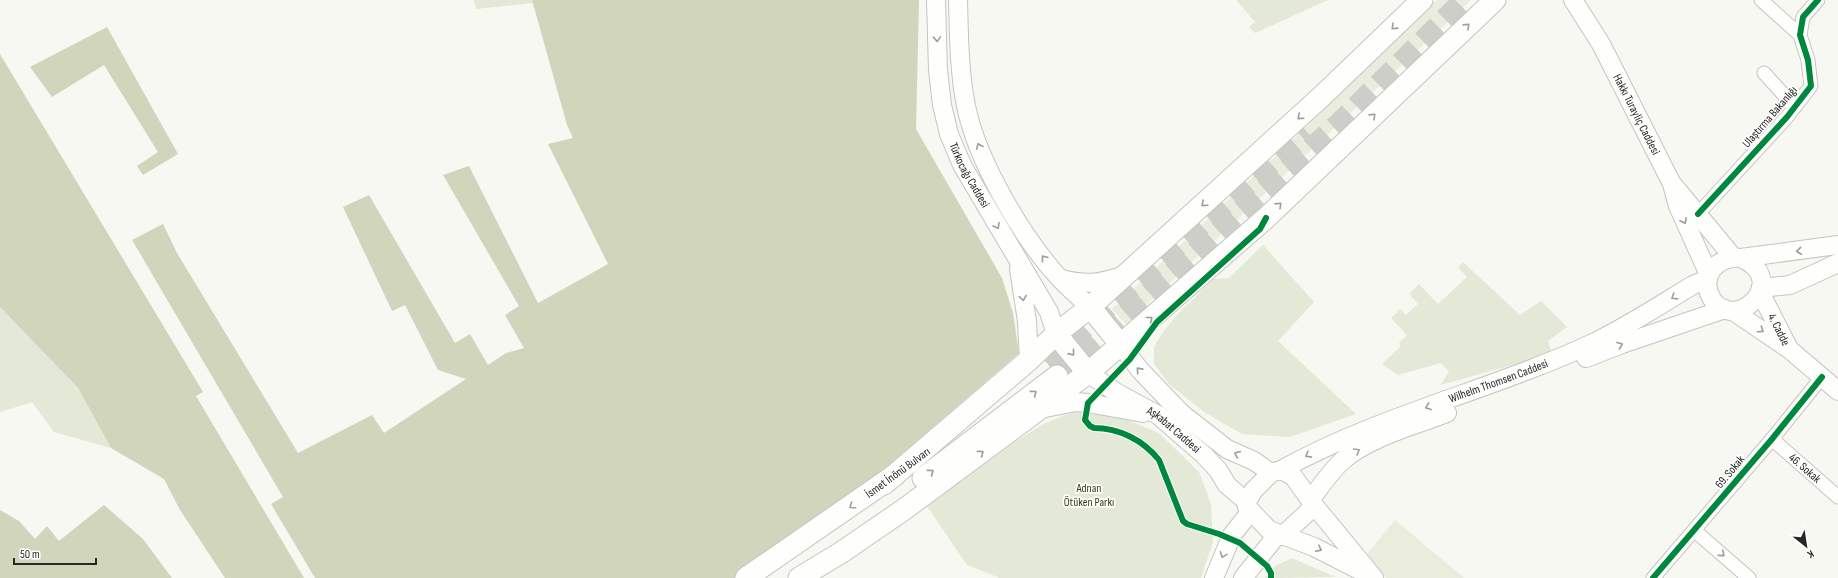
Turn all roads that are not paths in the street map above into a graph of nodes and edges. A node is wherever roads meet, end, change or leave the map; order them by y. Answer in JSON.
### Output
{"nodes":[{"id":1,"x":936,"y":0,"type":"edge"},
{"id":2,"x":958,"y":0,"type":"edge"},
{"id":3,"x":1422,"y":0,"type":"edge"},
{"id":4,"x":1495,"y":0,"type":"edge"},
{"id":5,"x":1573,"y":0,"type":"edge"},
{"id":6,"x":1588,"y":0,"type":"edge"},
{"id":7,"x":1761,"y":0,"type":"edge"},
{"id":8,"x":1818,"y":0,"type":"edge"},
{"id":9,"x":1800,"y":35,"type":"junction"},
{"id":10,"x":1601,"y":44,"type":"junction"},
{"id":11,"x":1764,"y":73,"type":"dead end"},
{"id":12,"x":1794,"y":106,"type":"junction"},
{"id":13,"x":1672,"y":184,"type":"junction"},
{"id":14,"x":1698,"y":214,"type":"junction"},
{"id":15,"x":1838,"y":245,"type":"edge"},
{"id":16,"x":1737,"y":257,"type":"junction"},
{"id":17,"x":1017,"y":260,"type":"junction"},
{"id":18,"x":1836,"y":268,"type":"edge"},
{"id":19,"x":1126,"y":274,"type":"junction"},
{"id":20,"x":1709,"y":277,"type":"junction"},
{"id":21,"x":1061,"y":279,"type":"junction"},
{"id":22,"x":1760,"y":290,"type":"junction"},
{"id":23,"x":1090,"y":307,"type":"junction"},
{"id":24,"x":1729,"y":310,"type":"junction"},
{"id":25,"x":1056,"y":334,"type":"junction"},
{"id":26,"x":1120,"y":344,"type":"junction"},
{"id":27,"x":1789,"y":349,"type":"junction"},
{"id":28,"x":1044,"y":366,"type":"junction"},
{"id":29,"x":1088,"y":373,"type":"junction"},
{"id":30,"x":1822,"y":377,"type":"junction"},
{"id":31,"x":1838,"y":391,"type":"edge"},
{"id":32,"x":1040,"y":409,"type":"junction"},
{"id":33,"x":1158,"y":415,"type":"junction"},
{"id":34,"x":1772,"y":439,"type":"junction"},
{"id":35,"x":1276,"y":471,"type":"junction"},
{"id":36,"x":1838,"y":497,"type":"edge"},
{"id":37,"x":1312,"y":501,"type":"junction"},
{"id":38,"x":1249,"y":506,"type":"junction"},
{"id":39,"x":1695,"y":531,"type":"junction"},
{"id":40,"x":1280,"y":536,"type":"junction"},
{"id":41,"x":800,"y":577,"type":"edge"},
{"id":42,"x":1373,"y":577,"type":"edge"},
{"id":43,"x":746,"y":578,"type":"edge"},
{"id":44,"x":1214,"y":578,"type":"edge"},
{"id":45,"x":1243,"y":578,"type":"edge"},
{"id":46,"x":1653,"y":578,"type":"edge"},
{"id":47,"x":1749,"y":578,"type":"edge"}],
"edges":[{"from":1,"to":17,"type":"main road","name":"Türkocağı Caddesi","one_way":true},
{"from":21,"to":2,"type":"main road","name":"Türkocağı Caddesi","one_way":true},
{"from":3,"to":19,"type":"main road","one_way":true},
{"from":26,"to":4,"type":"main road","one_way":true},
{"from":5,"to":10,"type":"main road","name":"Hakkı Turayliç Caddesi"},
{"from":6,"to":10,"type":"main road","name":"Hakkı Turayliç Caddesi"},
{"from":7,"to":9,"type":"street"},
{"from":8,"to":9,"type":"street","name":"Ulaştırma Bakanlığı"},
{"from":9,"to":12,"type":"street","name":"Ulaştırma Bakanlığı"},
{"from":10,"to":13,"type":"main road","name":"Hakkı Turayliç Caddesi"},
{"from":11,"to":12,"type":"street"},
{"from":12,"to":14,"type":"street","name":"Ulaştırma Bakanlığı"},
{"from":13,"to":14,"type":"main road","name":"Hakkı Turayliç Caddesi"},
{"from":13,"to":20,"type":"main road","name":"Hakkı Turayliç Caddesi","one_way":true},
{"from":14,"to":16,"type":"main road","name":"Hakkı Turayliç Caddesi"},
{"from":15,"to":16,"type":"main road","one_way":true},
{"from":16,"to":20,"type":"main road"},
{"from":16,"to":22,"type":"main road"},
{"from":17,"to":25,"type":"main road","name":"Türkocağı Caddesi"},
{"from":17,"to":28,"type":"main road","one_way":true},
{"from":18,"to":22,"type":"main road"},
{"from":19,"to":21,"type":"main road"},
{"from":19,"to":23,"type":"main road"},
{"from":20,"to":24,"type":"main road"},
{"from":20,"to":35,"type":"main road","name":"Wilhelm Thomsen Caddesi","one_way":true},
{"from":21,"to":23,"type":"main road","name":"Türkocağı Caddesi"},
{"from":22,"to":24,"type":"main road"},
{"from":22,"to":27,"type":"main road","name":"4. Cadde"},
{"from":23,"to":25,"type":"main road"},
{"from":23,"to":26,"type":"main road"},
{"from":24,"to":27,"type":"main road","name":"4. Cadde","one_way":true},
{"from":37,"to":24,"type":"main road","name":"Wilhelm Thomsen Caddesi","one_way":true},
{"from":25,"to":28,"type":"main road"},
{"from":25,"to":29,"type":"main road","one_way":true},
{"from":26,"to":29,"type":"main road"},
{"from":35,"to":26,"type":"main road","name":"Aşkabat Caddesi","one_way":true},
{"from":27,"to":30,"type":"main road"},
{"from":41,"to":28,"type":"main road","name":"İsmet İnönü Bulvarı","one_way":true},
{"from":28,"to":43,"type":"main road","name":"İsmet İnönü Bulvarı","one_way":true},
{"from":29,"to":32,"type":"main road"},
{"from":29,"to":33,"type":"main road","name":"Aşkabat Caddesi"},
{"from":30,"to":31,"type":"main road"},
{"from":30,"to":34,"type":"street","name":"69. Sokak"},
{"from":32,"to":33,"type":"main road"},
{"from":41,"to":32,"type":"main road","one_way":true},
{"from":33,"to":38,"type":"main road","name":"Aşkabat Caddesi"},
{"from":34,"to":36,"type":"street","name":"46. Sokak"},
{"from":34,"to":39,"type":"street","name":"69. Sokak"},
{"from":35,"to":37,"type":"main road"},
{"from":35,"to":38,"type":"main road"},
{"from":37,"to":40,"type":"main road"},
{"from":37,"to":42,"type":"main road"},
{"from":38,"to":40,"type":"main road"},
{"from":38,"to":44,"type":"main road","one_way":true},
{"from":39,"to":46,"type":"street","name":"69. Sokak"},
{"from":39,"to":47,"type":"street","one_way":true},
{"from":40,"to":42,"type":"main road","one_way":true},
{"from":40,"to":45,"type":"main road"}]}
